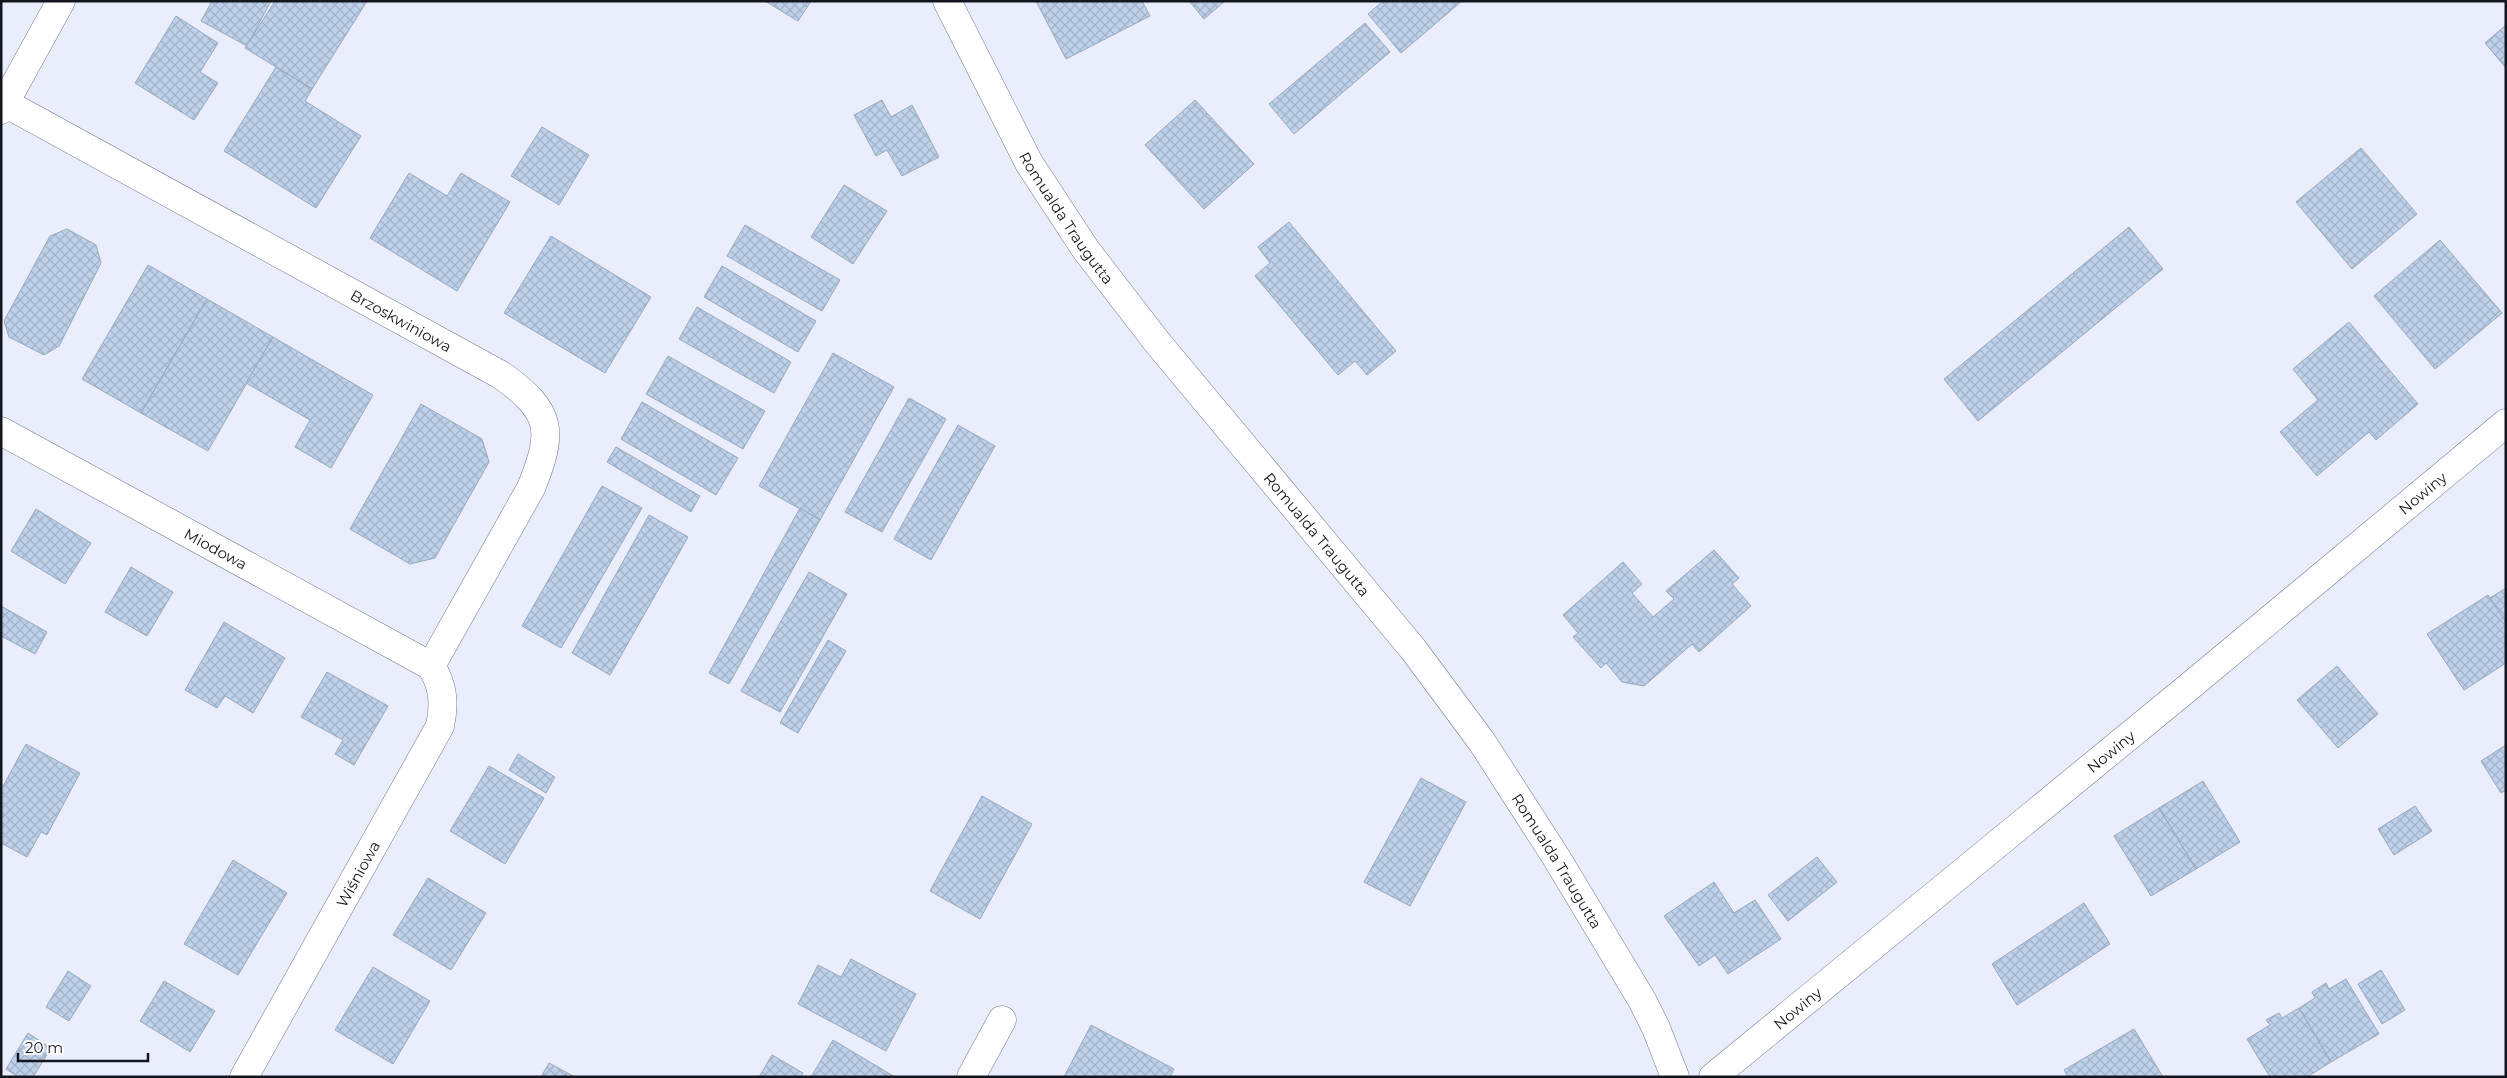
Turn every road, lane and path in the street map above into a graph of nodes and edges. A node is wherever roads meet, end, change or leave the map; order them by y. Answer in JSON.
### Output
{"nodes":[{"id":1,"x":61,"y":1,"type":"edge"},
{"id":2,"x":947,"y":1,"type":"edge"},
{"id":3,"x":3,"y":106,"type":"edge"},
{"id":4,"x":2506,"y":423,"type":"edge"},
{"id":5,"x":1,"y":431,"type":"edge"},
{"id":6,"x":431,"y":666,"type":"junction"},
{"id":7,"x":1002,"y":1020,"type":"dead end"},
{"id":8,"x":244,"y":1077,"type":"edge"},
{"id":9,"x":971,"y":1077,"type":"edge"},
{"id":10,"x":1674,"y":1077,"type":"edge"},
{"id":11,"x":1713,"y":1077,"type":"edge"}],
"edges":[{"from":1,"to":3,"type":"street"},
{"from":2,"to":10,"type":"street","name":"Romualda Traugutta"},
{"from":3,"to":6,"type":"street","name":"Brzoskwiniowa"},
{"from":4,"to":11,"type":"street","name":"Nowiny"},
{"from":5,"to":6,"type":"street","name":"Miodowa"},
{"from":6,"to":8,"type":"street","name":"Wiśniowa"},
{"from":7,"to":9,"type":"street"}]}
